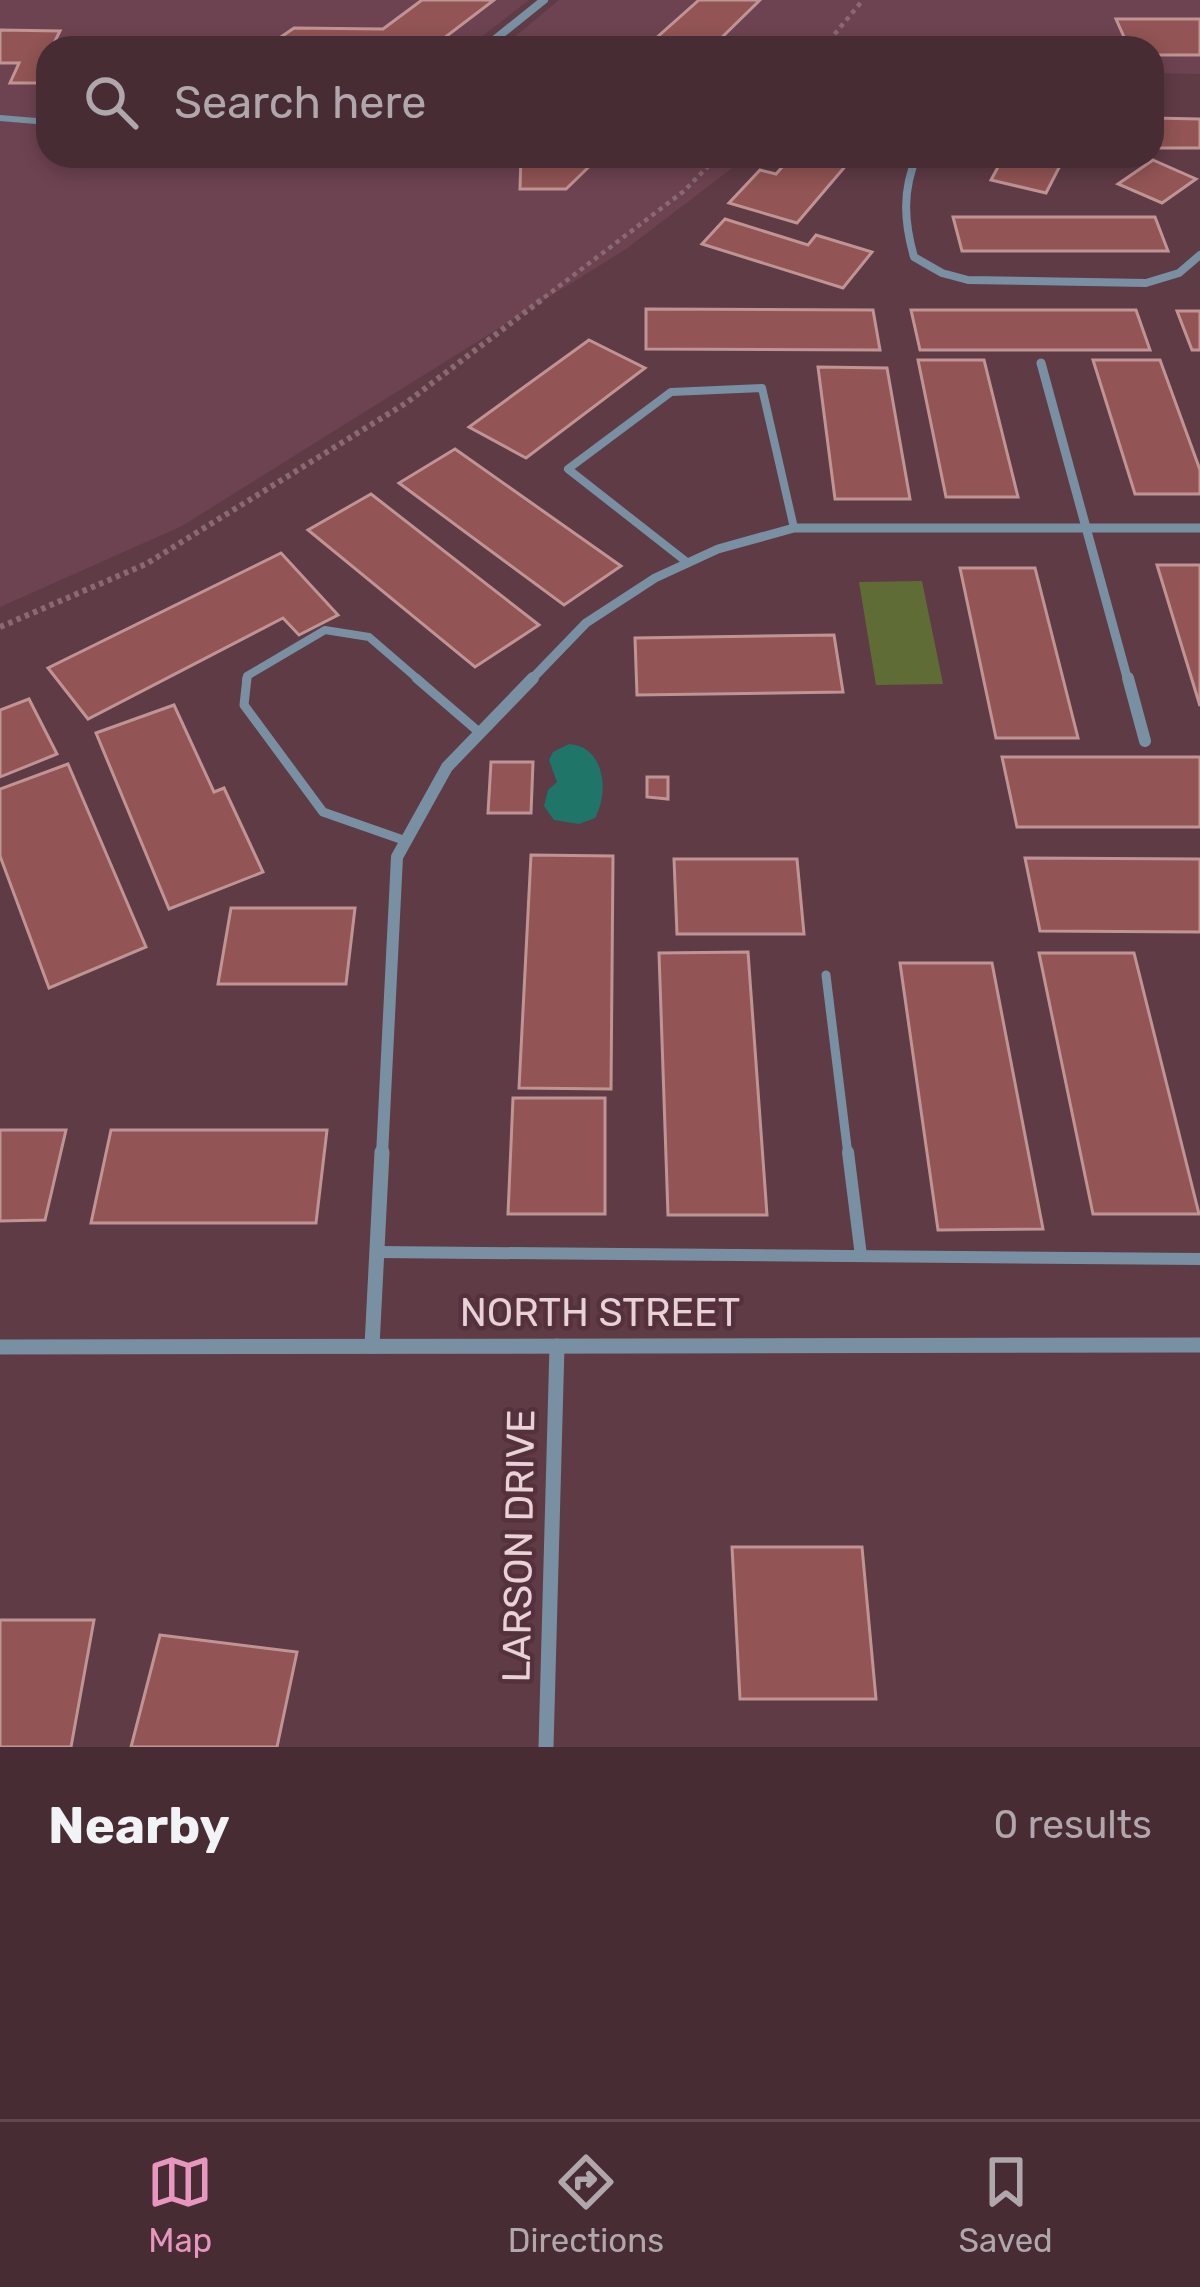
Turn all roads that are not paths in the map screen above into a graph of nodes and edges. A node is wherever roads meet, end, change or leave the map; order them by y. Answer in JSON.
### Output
{"nodes":[{"id":1,"x":544,"y":0,"type":"edge"},
{"id":2,"x":503,"y":36,"type":"edge"},
{"id":3,"x":0,"y":118,"type":"edge"},
{"id":4,"x":36,"y":121,"type":"edge"},
{"id":5,"x":910,"y":168,"type":"edge"},
{"id":6,"x":1200,"y":255,"type":"edge"},
{"id":7,"x":1041,"y":363,"type":"dead end"},
{"id":8,"x":1086,"y":527,"type":"junction"},
{"id":9,"x":1200,"y":527,"type":"edge"},
{"id":10,"x":794,"y":528,"type":"junction"},
{"id":11,"x":688,"y":563,"type":"junction"},
{"id":12,"x":480,"y":733,"type":"junction"},
{"id":13,"x":1145,"y":741,"type":"dead end"},
{"id":14,"x":406,"y":842,"type":"junction"},
{"id":15,"x":826,"y":975,"type":"dead end"},
{"id":16,"x":376,"y":1252,"type":"junction"},
{"id":17,"x":861,"y":1256,"type":"junction"},
{"id":18,"x":1200,"y":1258,"type":"edge"},
{"id":19,"x":1200,"y":1345,"type":"edge"},
{"id":20,"x":372,"y":1346,"type":"junction"},
{"id":21,"x":557,"y":1346,"type":"junction"},
{"id":22,"x":0,"y":1347,"type":"edge"},
{"id":23,"x":546,"y":1747,"type":"edge"}],
"edges":[{"from":1,"to":2,"type":"street"},
{"from":3,"to":4,"type":"lane"},
{"from":5,"to":6,"type":"street"},
{"from":7,"to":8,"type":"street"},
{"from":8,"to":9,"type":"street"},
{"from":8,"to":10,"type":"street"},
{"from":8,"to":13,"type":"street"},
{"from":10,"to":11,"type":"street"},
{"from":10,"to":11,"type":"lane"},
{"from":11,"to":12,"type":"street"},
{"from":12,"to":14,"type":"street"},
{"from":12,"to":14,"type":"lane"},
{"from":14,"to":16,"type":"street"},
{"from":15,"to":17,"type":"lane"},
{"from":16,"to":17,"type":"lane"},
{"from":16,"to":20,"type":"street"},
{"from":17,"to":18,"type":"lane"},
{"from":19,"to":21,"type":"street","name":"NORTH STREET"},
{"from":20,"to":21,"type":"street","name":"NORTH STREET"},
{"from":20,"to":22,"type":"street","name":"NORTH STREET"},
{"from":21,"to":23,"type":"street","name":"LARSON DRIVE"}]}
